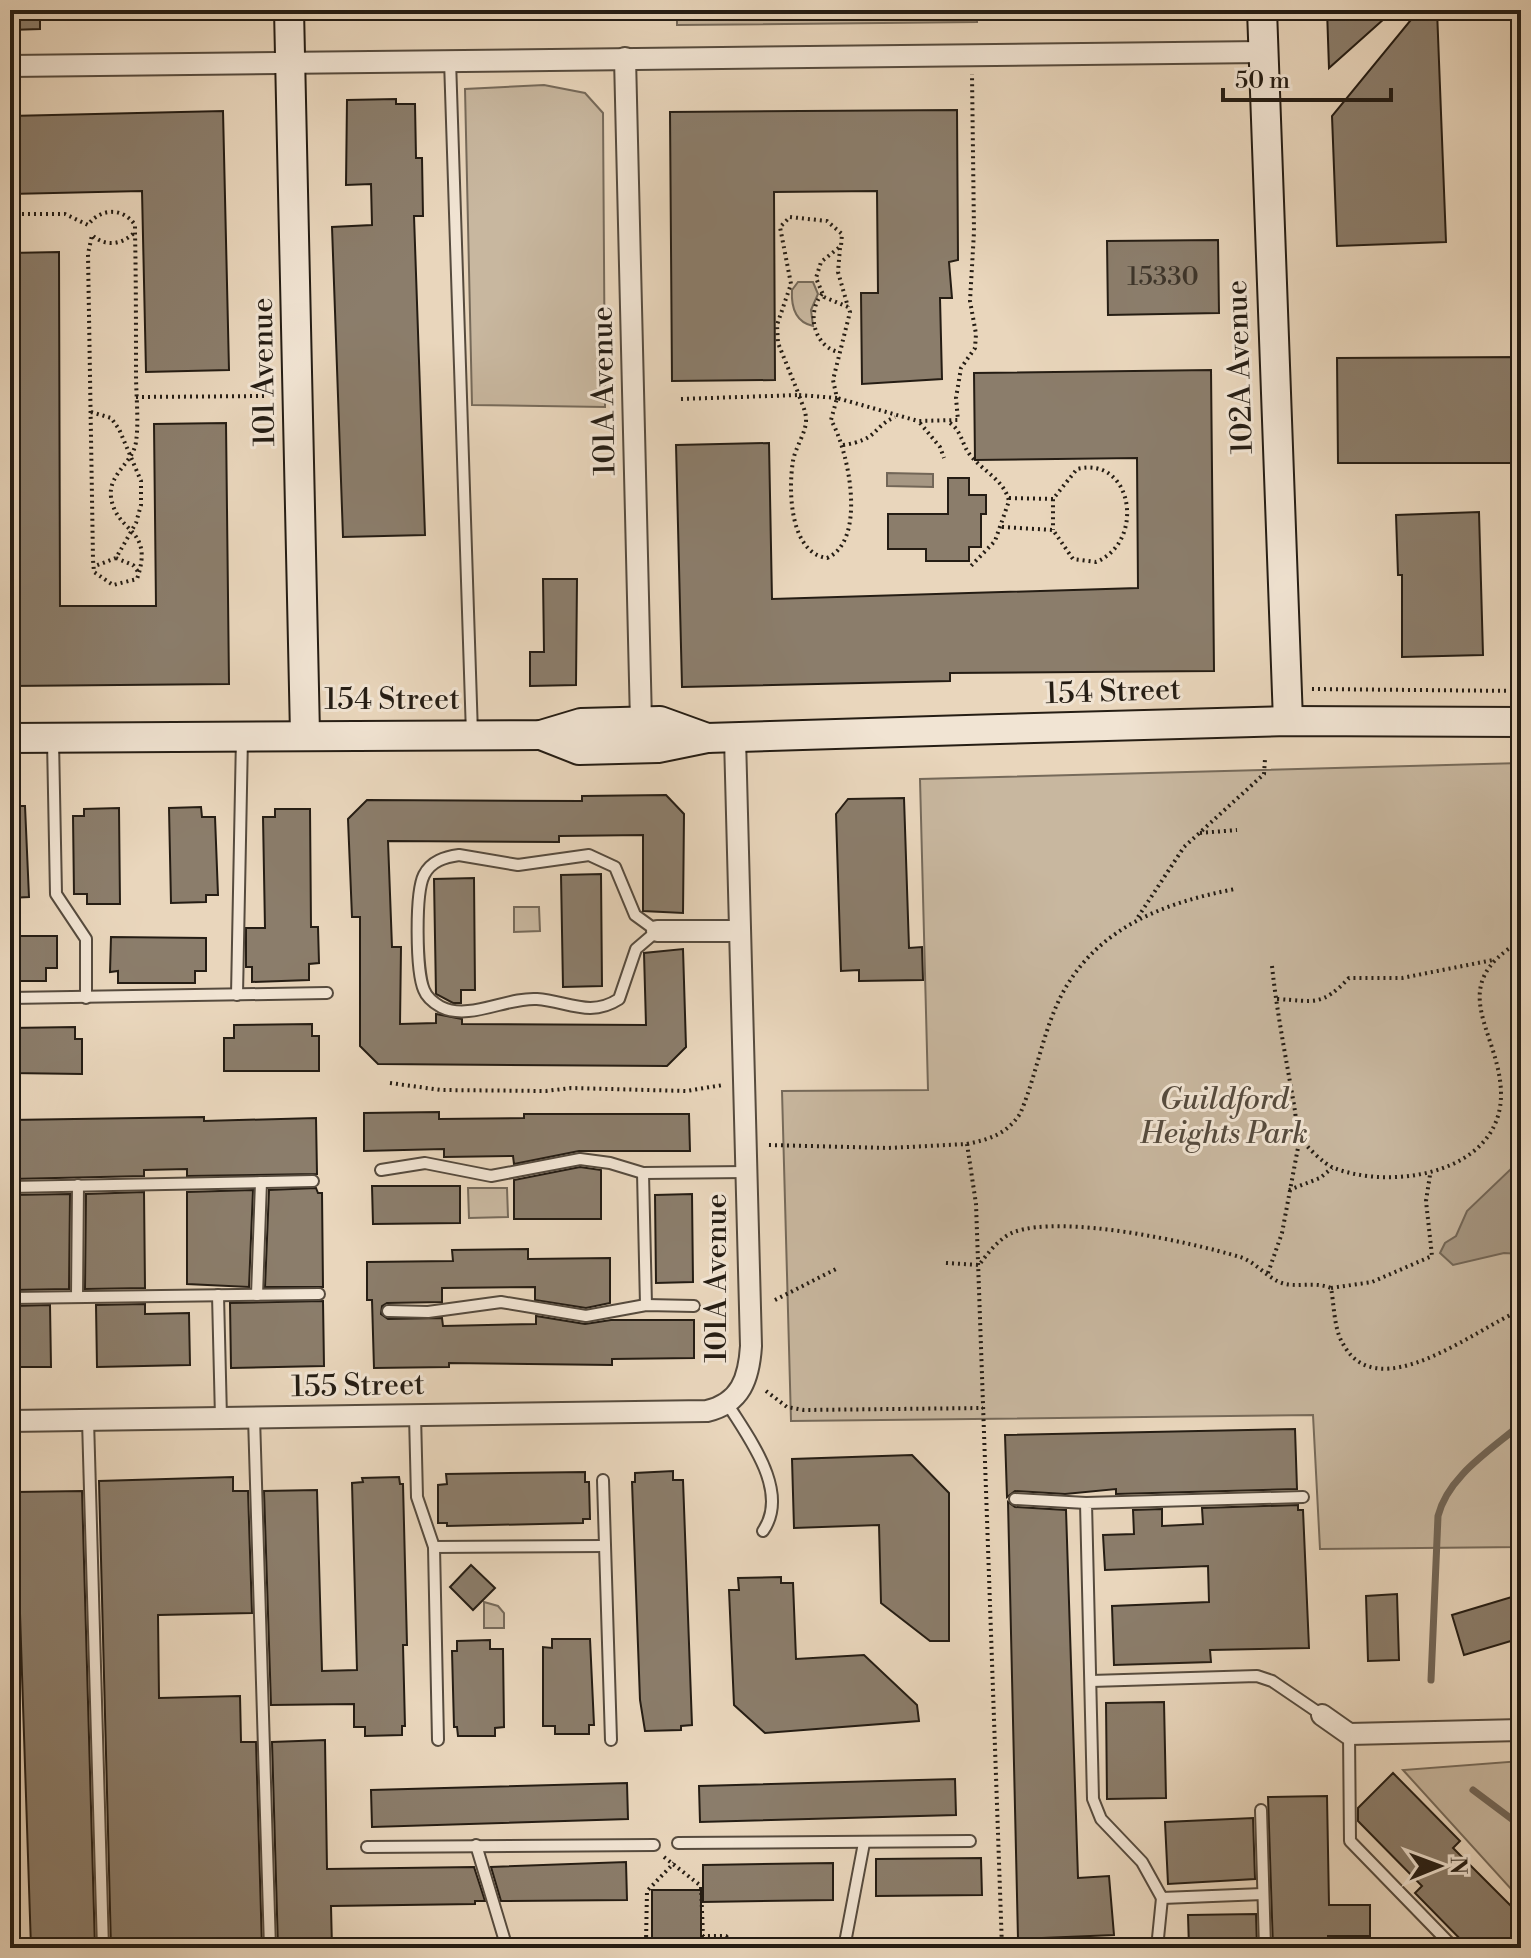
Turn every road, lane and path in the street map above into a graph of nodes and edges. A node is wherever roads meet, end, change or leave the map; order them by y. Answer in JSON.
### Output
{"nodes":[{"id":1,"x":289,"y":10,"type":"edge"},
{"id":2,"x":1262,"y":10,"type":"edge"},
{"id":3,"x":1263,"y":52,"type":"junction"},
{"id":4,"x":625,"y":58,"type":"junction"},
{"id":5,"x":450,"y":60,"type":"junction"},
{"id":6,"x":290,"y":62,"type":"junction"},
{"id":7,"x":10,"y":66,"type":"edge"},
{"id":8,"x":972,"y":73,"type":"dead end"},
{"id":9,"x":10,"y":214,"type":"edge"},
{"id":10,"x":88,"y":225,"type":"junction"},
{"id":11,"x":135,"y":232,"type":"junction"},
{"id":12,"x":92,"y":235,"type":"junction"},
{"id":13,"x":841,"y":246,"type":"junction"},
{"id":14,"x":822,"y":294,"type":"junction"},
{"id":15,"x":848,"y":307,"type":"junction"},
{"id":16,"x":838,"y":352,"type":"junction"},
{"id":17,"x":799,"y":395,"type":"junction"},
{"id":18,"x":266,"y":396,"type":"dead end"},
{"id":19,"x":136,"y":397,"type":"junction"},
{"id":20,"x":837,"y":398,"type":"junction"},
{"id":21,"x":681,"y":399,"type":"dead end"},
{"id":22,"x":91,"y":412,"type":"junction"},
{"id":23,"x":898,"y":416,"type":"junction"},
{"id":24,"x":918,"y":421,"type":"junction"},
{"id":25,"x":950,"y":423,"type":"junction"},
{"id":26,"x":843,"y":445,"type":"junction"},
{"id":27,"x":130,"y":454,"type":"junction"},
{"id":28,"x":944,"y":458,"type":"dead end"},
{"id":29,"x":1009,"y":498,"type":"junction"},
{"id":30,"x":1053,"y":499,"type":"junction"},
{"id":31,"x":1002,"y":527,"type":"junction"},
{"id":32,"x":132,"y":529,"type":"junction"},
{"id":33,"x":1053,"y":530,"type":"junction"},
{"id":34,"x":116,"y":558,"type":"junction"},
{"id":35,"x":94,"y":567,"type":"junction"},
{"id":36,"x":969,"y":568,"type":"dead end"},
{"id":37,"x":139,"y":573,"type":"junction"},
{"id":38,"x":1319,"y":689,"type":"dead end"},
{"id":39,"x":1521,"y":691,"type":"edge"},
{"id":40,"x":1288,"y":721,"type":"junction"},
{"id":41,"x":641,"y":722,"type":"junction"},
{"id":42,"x":1521,"y":722,"type":"edge"},
{"id":43,"x":242,"y":734,"type":"junction"},
{"id":44,"x":305,"y":734,"type":"junction"},
{"id":45,"x":472,"y":735,"type":"junction"},
{"id":46,"x":541,"y":735,"type":"junction"},
{"id":47,"x":52,"y":737,"type":"junction"},
{"id":48,"x":10,"y":738,"type":"edge"},
{"id":49,"x":721,"y":738,"type":"junction"},
{"id":50,"x":1265,"y":759,"type":"dead end"},
{"id":51,"x":1237,"y":830,"type":"dead end"},
{"id":52,"x":1198,"y":833,"type":"junction"},
{"id":53,"x":1176,"y":847,"type":"dead end"},
{"id":54,"x":1184,"y":847,"type":"junction"},
{"id":55,"x":1235,"y":889,"type":"dead end"},
{"id":56,"x":1137,"y":919,"type":"junction"},
{"id":57,"x":657,"y":931,"type":"junction"},
{"id":58,"x":740,"y":931,"type":"junction"},
{"id":59,"x":1521,"y":941,"type":"edge"},
{"id":60,"x":1493,"y":960,"type":"junction"},
{"id":61,"x":1272,"y":966,"type":"dead end"},
{"id":62,"x":327,"y":993,"type":"dead end"},
{"id":63,"x":237,"y":995,"type":"junction"},
{"id":64,"x":10,"y":998,"type":"edge"},
{"id":65,"x":86,"y":998,"type":"junction"},
{"id":66,"x":1277,"y":999,"type":"junction"},
{"id":67,"x":390,"y":1083,"type":"dead end"},
{"id":68,"x":723,"y":1085,"type":"dead end"},
{"id":69,"x":1300,"y":1137,"type":"junction"},
{"id":70,"x":967,"y":1144,"type":"junction"},
{"id":71,"x":769,"y":1145,"type":"dead end"},
{"id":72,"x":1332,"y":1168,"type":"junction"},
{"id":73,"x":381,"y":1170,"type":"dead end"},
{"id":74,"x":747,"y":1172,"type":"junction"},
{"id":75,"x":643,"y":1173,"type":"junction"},
{"id":76,"x":1430,"y":1175,"type":"junction"},
{"id":77,"x":313,"y":1181,"type":"dead end"},
{"id":78,"x":261,"y":1182,"type":"junction"},
{"id":79,"x":78,"y":1185,"type":"junction"},
{"id":80,"x":10,"y":1187,"type":"edge"},
{"id":81,"x":1289,"y":1190,"type":"junction"},
{"id":82,"x":946,"y":1263,"type":"dead end"},
{"id":83,"x":979,"y":1265,"type":"junction"},
{"id":84,"x":836,"y":1269,"type":"dead end"},
{"id":85,"x":1268,"y":1273,"type":"junction"},
{"id":86,"x":1331,"y":1288,"type":"junction"},
{"id":87,"x":319,"y":1294,"type":"dead end"},
{"id":88,"x":218,"y":1295,"type":"junction"},
{"id":89,"x":257,"y":1295,"type":"junction"},
{"id":90,"x":77,"y":1297,"type":"junction"},
{"id":91,"x":10,"y":1298,"type":"edge"},
{"id":92,"x":775,"y":1300,"type":"dead end"},
{"id":93,"x":646,"y":1305,"type":"junction"},
{"id":94,"x":694,"y":1306,"type":"dead end"},
{"id":95,"x":1521,"y":1310,"type":"edge"},
{"id":96,"x":388,"y":1311,"type":"dead end"},
{"id":97,"x":766,"y":1391,"type":"dead end"},
{"id":98,"x":727,"y":1403,"type":"junction"},
{"id":99,"x":983,"y":1408,"type":"junction"},
{"id":100,"x":707,"y":1411,"type":"joint"},
{"id":101,"x":415,"y":1415,"type":"junction"},
{"id":102,"x":254,"y":1417,"type":"junction"},
{"id":103,"x":221,"y":1418,"type":"junction"},
{"id":104,"x":88,"y":1420,"type":"junction"},
{"id":105,"x":10,"y":1421,"type":"edge"},
{"id":106,"x":603,"y":1480,"type":"dead end"},
{"id":107,"x":1303,"y":1497,"type":"dead end"},
{"id":108,"x":1015,"y":1499,"type":"dead end"},
{"id":109,"x":1086,"y":1503,"type":"junction"},
{"id":110,"x":763,"y":1531,"type":"dead end"},
{"id":111,"x":604,"y":1546,"type":"junction"},
{"id":112,"x":434,"y":1547,"type":"junction"},
{"id":113,"x":1091,"y":1681,"type":"junction"},
{"id":114,"x":1322,"y":1715,"type":"joint"},
{"id":115,"x":1521,"y":1730,"type":"edge"},
{"id":116,"x":1349,"y":1734,"type":"junction"},
{"id":117,"x":438,"y":1740,"type":"dead end"},
{"id":118,"x":611,"y":1740,"type":"dead end"},
{"id":119,"x":1261,"y":1810,"type":"dead end"},
{"id":120,"x":970,"y":1841,"type":"dead end"},
{"id":121,"x":678,"y":1843,"type":"dead end"},
{"id":122,"x":864,"y":1843,"type":"junction"},
{"id":123,"x":476,"y":1845,"type":"junction"},
{"id":124,"x":654,"y":1845,"type":"dead end"},
{"id":125,"x":367,"y":1847,"type":"dead end"},
{"id":126,"x":1263,"y":1894,"type":"junction"},
{"id":127,"x":1162,"y":1898,"type":"junction"},
{"id":128,"x":1156,"y":1947,"type":"edge"},
{"id":129,"x":1355,"y":1947,"type":"edge"},
{"id":130,"x":1453,"y":1947,"type":"edge"},
{"id":131,"x":103,"y":1948,"type":"edge"},
{"id":132,"x":270,"y":1948,"type":"edge"},
{"id":133,"x":507,"y":1948,"type":"edge"},
{"id":134,"x":620,"y":1948,"type":"edge"},
{"id":135,"x":736,"y":1948,"type":"edge"},
{"id":136,"x":844,"y":1948,"type":"edge"},
{"id":137,"x":1002,"y":1948,"type":"edge"},
{"id":138,"x":1074,"y":1948,"type":"edge"},
{"id":139,"x":1265,"y":1948,"type":"edge"}],
"edges":[{"from":1,"to":6,"type":"main road","name":"101 Avenue"},
{"from":2,"to":3,"type":"main road","name":"102A Avenue"},
{"from":3,"to":4,"type":"street"},
{"from":3,"to":40,"type":"main road","name":"102A Avenue"},
{"from":4,"to":5,"type":"street"},
{"from":4,"to":41,"type":"street","name":"101A Avenue"},
{"from":5,"to":6,"type":"street"},
{"from":5,"to":45,"type":"lane"},
{"from":6,"to":7,"type":"street"},
{"from":6,"to":44,"type":"main road","name":"101 Avenue"},
{"from":8,"to":25,"type":"path"},
{"from":9,"to":10,"type":"path"},
{"from":10,"to":11,"type":"path"},
{"from":10,"to":12,"type":"path"},
{"from":11,"to":12,"type":"path"},
{"from":11,"to":19,"type":"path"},
{"from":12,"to":22,"type":"path"},
{"from":13,"to":14,"type":"path"},
{"from":13,"to":15,"type":"path"},
{"from":13,"to":17,"type":"path"},
{"from":14,"to":15,"type":"path"},
{"from":14,"to":16,"type":"path"},
{"from":15,"to":16,"type":"path"},
{"from":16,"to":20,"type":"path"},
{"from":17,"to":20,"type":"path"},
{"from":17,"to":21,"type":"path"},
{"from":17,"to":26,"type":"path"},
{"from":18,"to":19,"type":"path"},
{"from":19,"to":27,"type":"path"},
{"from":20,"to":23,"type":"path"},
{"from":20,"to":26,"type":"path"},
{"from":22,"to":27,"type":"path"},
{"from":22,"to":35,"type":"path"},
{"from":23,"to":24,"type":"path"},
{"from":23,"to":26,"type":"path"},
{"from":24,"to":25,"type":"path"},
{"from":24,"to":28,"type":"path"},
{"from":25,"to":29,"type":"path"},
{"from":27,"to":32,"type":"path"},
{"from":27,"to":32,"type":"path"},
{"from":29,"to":30,"type":"path"},
{"from":29,"to":31,"type":"path"},
{"from":30,"to":33,"type":"path"},
{"from":30,"to":33,"type":"path"},
{"from":31,"to":33,"type":"path"},
{"from":31,"to":36,"type":"path"},
{"from":32,"to":34,"type":"path"},
{"from":32,"to":37,"type":"path"},
{"from":34,"to":35,"type":"path"},
{"from":34,"to":37,"type":"path"},
{"from":35,"to":37,"type":"path"},
{"from":38,"to":39,"type":"path"},
{"from":40,"to":42,"type":"main road","name":"154 Street"},
{"from":40,"to":49,"type":"main road","name":"154 Street"},
{"from":41,"to":46,"type":"main road","name":"154 Street"},
{"from":41,"to":49,"type":"main road","name":"154 Street"},
{"from":43,"to":44,"type":"main road","name":"154 Street"},
{"from":43,"to":47,"type":"main road","name":"154 Street"},
{"from":43,"to":63,"type":"lane"},
{"from":44,"to":45,"type":"main road","name":"154 Street"},
{"from":45,"to":46,"type":"main road","name":"154 Street"},
{"from":46,"to":49,"type":"main road","name":"154 Street"},
{"from":47,"to":48,"type":"main road","name":"154 Street"},
{"from":47,"to":65,"type":"lane"},
{"from":49,"to":58,"type":"street","name":"101A Avenue"},
{"from":50,"to":52,"type":"path"},
{"from":51,"to":52,"type":"path"},
{"from":52,"to":54,"type":"path"},
{"from":53,"to":54,"type":"path"},
{"from":54,"to":56,"type":"path"},
{"from":55,"to":56,"type":"path"},
{"from":56,"to":70,"type":"path"},
{"from":57,"to":57,"type":"lane"},
{"from":57,"to":58,"type":"street"},
{"from":58,"to":74,"type":"street","name":"101A Avenue"},
{"from":59,"to":60,"type":"path"},
{"from":60,"to":66,"type":"path"},
{"from":60,"to":76,"type":"path"},
{"from":61,"to":66,"type":"path"},
{"from":62,"to":63,"type":"lane"},
{"from":63,"to":65,"type":"lane"},
{"from":64,"to":65,"type":"lane"},
{"from":66,"to":69,"type":"path"},
{"from":67,"to":68,"type":"path"},
{"from":69,"to":72,"type":"path"},
{"from":69,"to":81,"type":"path"},
{"from":70,"to":71,"type":"path"},
{"from":70,"to":83,"type":"path"},
{"from":72,"to":76,"type":"path"},
{"from":72,"to":81,"type":"path"},
{"from":73,"to":75,"type":"lane","name":"101A Avenue"},
{"from":74,"to":75,"type":"lane","name":"101A Avenue"},
{"from":74,"to":98,"type":"street","name":"101A Avenue"},
{"from":75,"to":93,"type":"lane"},
{"from":76,"to":86,"type":"path"},
{"from":77,"to":78,"type":"lane"},
{"from":78,"to":79,"type":"lane"},
{"from":78,"to":89,"type":"lane"},
{"from":79,"to":80,"type":"lane"},
{"from":79,"to":90,"type":"lane"},
{"from":81,"to":85,"type":"path"},
{"from":82,"to":83,"type":"path"},
{"from":83,"to":85,"type":"path"},
{"from":83,"to":99,"type":"path"},
{"from":84,"to":92,"type":"path"},
{"from":85,"to":86,"type":"path"},
{"from":86,"to":95,"type":"path"},
{"from":87,"to":89,"type":"lane"},
{"from":88,"to":89,"type":"lane"},
{"from":88,"to":90,"type":"lane"},
{"from":88,"to":103,"type":"lane"},
{"from":90,"to":91,"type":"lane"},
{"from":93,"to":94,"type":"lane","name":"101A Avenue"},
{"from":93,"to":96,"type":"lane","name":"101A Avenue"},
{"from":97,"to":99,"type":"path"},
{"from":98,"to":100,"type":"street","name":"101A Avenue"},
{"from":98,"to":110,"type":"lane"},
{"from":99,"to":137,"type":"path"},
{"from":100,"to":101,"type":"street","name":"155 Street"},
{"from":101,"to":102,"type":"street","name":"155 Street"},
{"from":101,"to":112,"type":"lane"},
{"from":102,"to":103,"type":"street","name":"155 Street"},
{"from":102,"to":132,"type":"lane"},
{"from":103,"to":104,"type":"street","name":"155 Street"},
{"from":104,"to":105,"type":"street","name":"155 Street"},
{"from":104,"to":131,"type":"lane"},
{"from":106,"to":111,"type":"lane"},
{"from":107,"to":109,"type":"lane"},
{"from":108,"to":109,"type":"lane"},
{"from":109,"to":113,"type":"lane"},
{"from":111,"to":112,"type":"lane"},
{"from":111,"to":118,"type":"lane"},
{"from":112,"to":117,"type":"lane"},
{"from":113,"to":114,"type":"lane"},
{"from":113,"to":127,"type":"lane"},
{"from":114,"to":116,"type":"street"},
{"from":115,"to":116,"type":"street"},
{"from":116,"to":130,"type":"lane"},
{"from":119,"to":126,"type":"lane"},
{"from":120,"to":122,"type":"lane"},
{"from":121,"to":122,"type":"lane"},
{"from":122,"to":136,"type":"lane"},
{"from":123,"to":124,"type":"lane"},
{"from":123,"to":125,"type":"lane"},
{"from":123,"to":133,"type":"lane"},
{"from":126,"to":127,"type":"lane"},
{"from":126,"to":139,"type":"lane"},
{"from":127,"to":128,"type":"lane"},
{"from":128,"to":138,"type":"lane"},
{"from":129,"to":130,"type":"lane"},
{"from":134,"to":135,"type":"path"}]}
